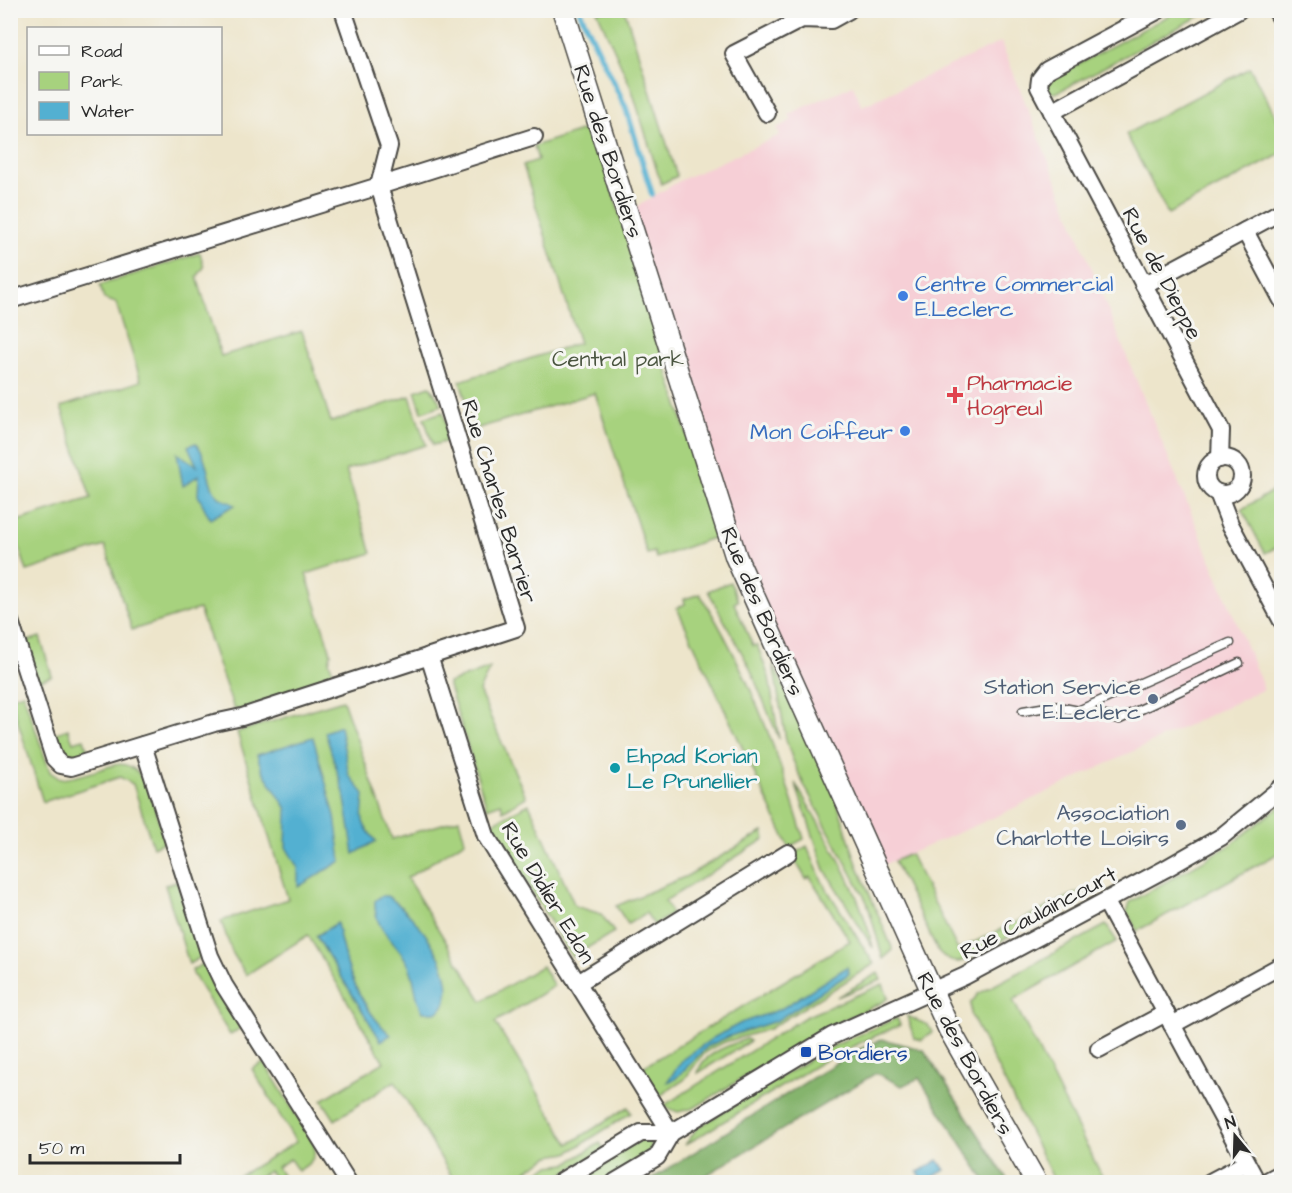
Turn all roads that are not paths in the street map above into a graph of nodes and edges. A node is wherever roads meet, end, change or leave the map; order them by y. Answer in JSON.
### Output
{"nodes":[{"id":1,"x":344,"y":10,"type":"edge"},
{"id":2,"x":563,"y":10,"type":"edge"},
{"id":3,"x":849,"y":10,"type":"edge"},
{"id":4,"x":1159,"y":10,"type":"edge"},
{"id":5,"x":1239,"y":10,"type":"edge"},
{"id":6,"x":1276,"y":10,"type":"edge"},
{"id":7,"x":1132,"y":17,"type":"edge"},
{"id":8,"x":1281,"y":20,"type":"edge"},
{"id":9,"x":1052,"y":112,"type":"junction"},
{"id":10,"x":766,"y":113,"type":"dead end"},
{"id":11,"x":534,"y":137,"type":"dead end"},
{"id":12,"x":379,"y":186,"type":"junction"},
{"id":13,"x":1281,"y":211,"type":"edge"},
{"id":14,"x":1245,"y":231,"type":"junction"},
{"id":15,"x":1144,"y":285,"type":"junction"},
{"id":16,"x":10,"y":300,"type":"edge"},
{"id":17,"x":1281,"y":300,"type":"edge"},
{"id":18,"x":1221,"y":459,"type":"junction"},
{"id":19,"x":1218,"y":493,"type":"junction"},
{"id":20,"x":10,"y":621,"type":"edge"},
{"id":21,"x":1281,"y":621,"type":"edge"},
{"id":22,"x":1230,"y":643,"type":"dead end"},
{"id":23,"x":429,"y":656,"type":"junction"},
{"id":24,"x":1239,"y":663,"type":"dead end"},
{"id":25,"x":1023,"y":711,"type":"dead end"},
{"id":26,"x":1078,"y":711,"type":"junction"},
{"id":27,"x":143,"y":745,"type":"junction"},
{"id":28,"x":1281,"y":787,"type":"edge"},
{"id":29,"x":788,"y":853,"type":"dead end"},
{"id":30,"x":1106,"y":902,"type":"junction"},
{"id":31,"x":1281,"y":965,"type":"edge"},
{"id":32,"x":578,"y":983,"type":"junction"},
{"id":33,"x":932,"y":992,"type":"junction"},
{"id":34,"x":1169,"y":1019,"type":"junction"},
{"id":35,"x":1098,"y":1049,"type":"dead end"},
{"id":36,"x":671,"y":1133,"type":"junction"},
{"id":37,"x":1246,"y":1162,"type":"junction"},
{"id":38,"x":1281,"y":1173,"type":"edge"},
{"id":39,"x":348,"y":1182,"type":"edge"},
{"id":40,"x":560,"y":1182,"type":"edge"},
{"id":41,"x":615,"y":1182,"type":"edge"},
{"id":42,"x":1036,"y":1182,"type":"edge"},
{"id":43,"x":1210,"y":1182,"type":"edge"},
{"id":44,"x":1257,"y":1182,"type":"edge"},
{"id":45,"x":1265,"y":1182,"type":"edge"}],
"edges":[{"from":1,"to":12,"type":"street"},
{"from":2,"to":33,"type":"street","name":"Rue des Bordiers"},
{"from":3,"to":10,"type":"street"},
{"from":4,"to":7,"type":"street","name":"Rue de Dieppe"},
{"from":5,"to":9,"type":"street"},
{"from":6,"to":8,"type":"street"},
{"from":7,"to":9,"type":"street","name":"Rue de Dieppe"},
{"from":9,"to":15,"type":"street","name":"Rue de Dieppe"},
{"from":11,"to":12,"type":"street"},
{"from":12,"to":16,"type":"street"},
{"from":12,"to":23,"type":"street","name":"Rue Charles Barrier"},
{"from":13,"to":14,"type":"street"},
{"from":14,"to":15,"type":"street"},
{"from":14,"to":17,"type":"street"},
{"from":15,"to":18,"type":"street","name":"Rue de Dieppe"},
{"from":18,"to":19,"type":"street"},
{"from":18,"to":19,"type":"street"},
{"from":19,"to":21,"type":"street"},
{"from":20,"to":27,"type":"street","name":"Rue Charles Barrier"},
{"from":22,"to":26,"type":"lane"},
{"from":23,"to":27,"type":"street","name":"Rue Charles Barrier"},
{"from":23,"to":32,"type":"street","name":"Rue Didier Edon"},
{"from":24,"to":26,"type":"lane"},
{"from":25,"to":26,"type":"lane"},
{"from":27,"to":39,"type":"street"},
{"from":28,"to":30,"type":"street","name":"Rue Caulaincourt"},
{"from":29,"to":32,"type":"street"},
{"from":30,"to":33,"type":"street","name":"Rue Caulaincourt"},
{"from":30,"to":34,"type":"street"},
{"from":31,"to":34,"type":"street"},
{"from":32,"to":36,"type":"street","name":"Rue Didier Edon"},
{"from":33,"to":36,"type":"street","name":"Rue Caulaincourt"},
{"from":33,"to":42,"type":"street","name":"Rue des Bordiers"},
{"from":34,"to":35,"type":"street"},
{"from":34,"to":37,"type":"street"},
{"from":36,"to":40,"type":"street"},
{"from":36,"to":41,"type":"street"},
{"from":37,"to":43,"type":"street"},
{"from":37,"to":44,"type":"street"},
{"from":38,"to":45,"type":"street"}]}
